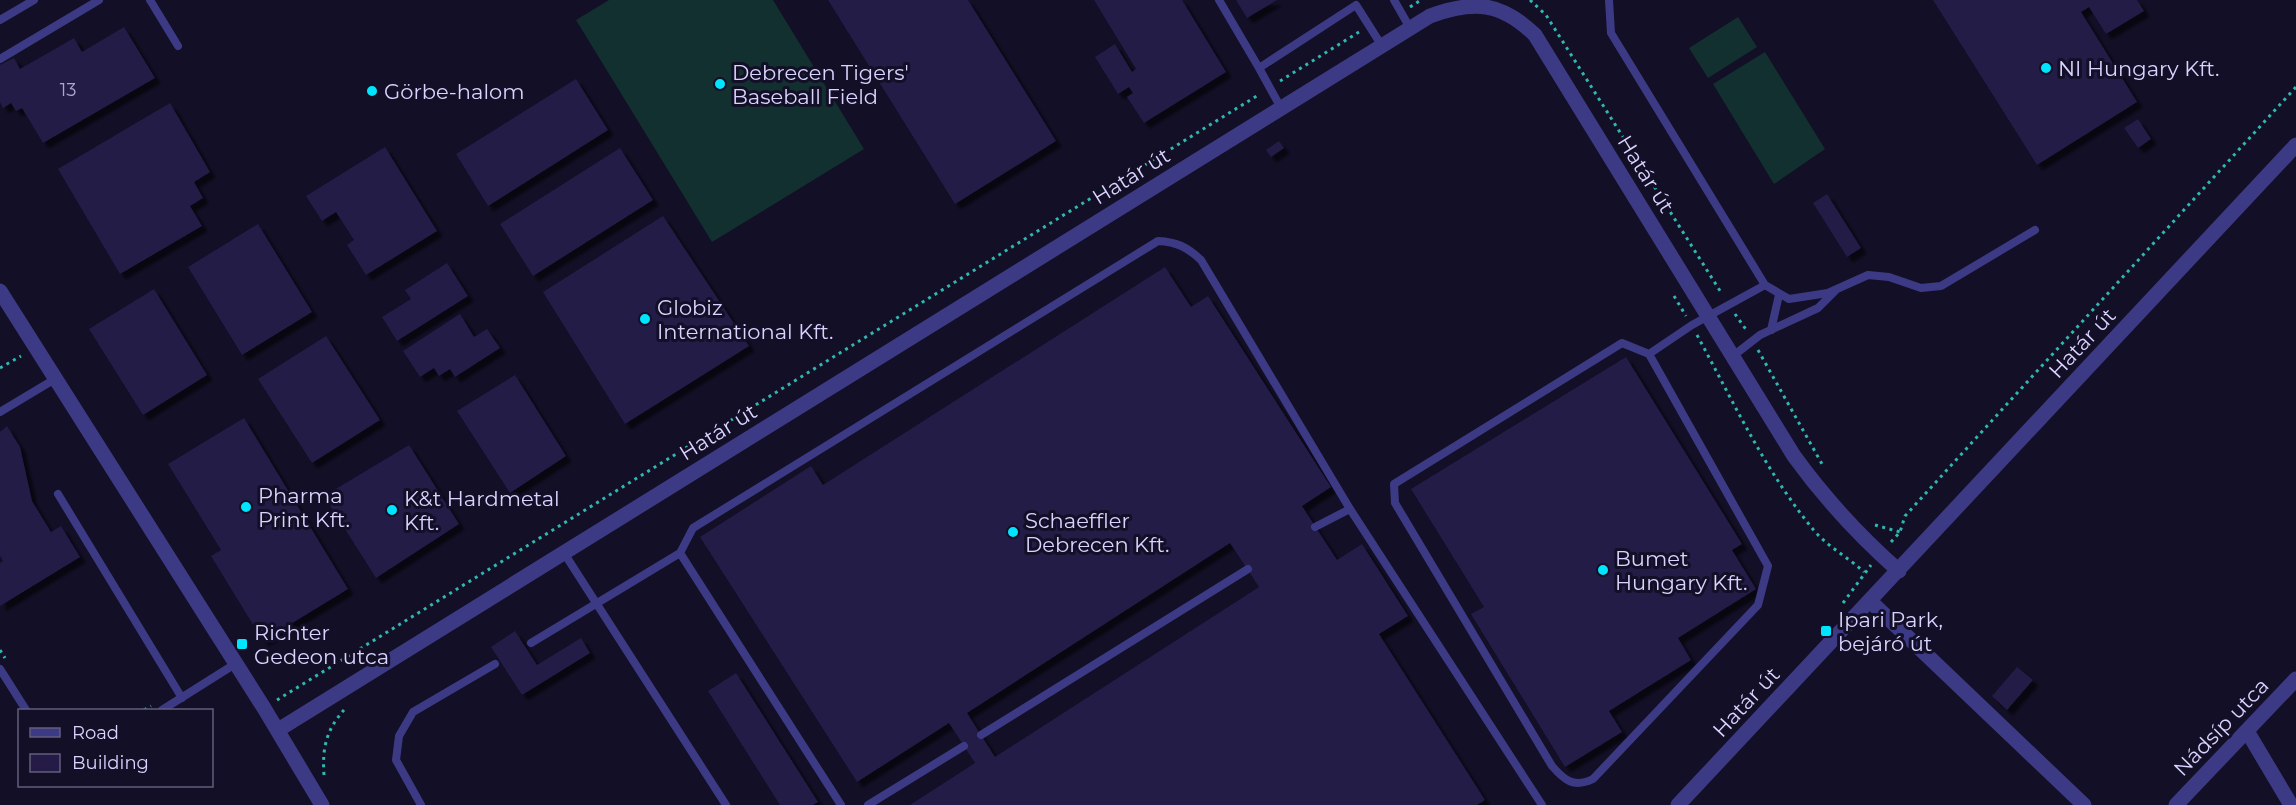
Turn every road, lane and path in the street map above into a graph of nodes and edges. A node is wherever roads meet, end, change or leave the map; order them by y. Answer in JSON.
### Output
{"nodes":[{"id":1,"x":34,"y":0,"type":"edge"},
{"id":2,"x":99,"y":0,"type":"edge"},
{"id":3,"x":150,"y":0,"type":"edge"},
{"id":4,"x":1219,"y":0,"type":"edge"},
{"id":5,"x":1394,"y":0,"type":"edge"},
{"id":6,"x":1421,"y":0,"type":"edge"},
{"id":7,"x":1530,"y":0,"type":"edge"},
{"id":8,"x":1609,"y":0,"type":"edge"},
{"id":9,"x":1354,"y":3,"type":"edge"},
{"id":10,"x":1400,"y":12,"type":"junction"},
{"id":11,"x":0,"y":20,"type":"edge"},
{"id":12,"x":1369,"y":26,"type":"junction"},
{"id":13,"x":1410,"y":28,"type":"junction"},
{"id":14,"x":178,"y":46,"type":"dead end"},
{"id":15,"x":1382,"y":46,"type":"junction"},
{"id":16,"x":0,"y":59,"type":"edge"},
{"id":17,"x":1259,"y":68,"type":"junction"},
{"id":18,"x":2296,"y":87,"type":"edge"},
{"id":19,"x":1270,"y":88,"type":"junction"},
{"id":20,"x":1281,"y":108,"type":"junction"},
{"id":21,"x":2296,"y":144,"type":"edge"},
{"id":22,"x":2035,"y":230,"type":"dead end"},
{"id":23,"x":1765,"y":285,"type":"junction"},
{"id":24,"x":1838,"y":289,"type":"junction"},
{"id":25,"x":0,"y":291,"type":"edge"},
{"id":26,"x":1673,"y":294,"type":"dead end"},
{"id":27,"x":1779,"y":295,"type":"junction"},
{"id":28,"x":1730,"y":306,"type":"junction"},
{"id":29,"x":1710,"y":317,"type":"junction"},
{"id":30,"x":1692,"y":325,"type":"junction"},
{"id":31,"x":1771,"y":330,"type":"junction"},
{"id":32,"x":1753,"y":340,"type":"junction"},
{"id":33,"x":1649,"y":354,"type":"junction"},
{"id":34,"x":21,"y":356,"type":"dead end"},
{"id":35,"x":1733,"y":356,"type":"junction"},
{"id":36,"x":0,"y":368,"type":"edge"},
{"id":37,"x":55,"y":380,"type":"junction"},
{"id":38,"x":0,"y":412,"type":"edge"},
{"id":39,"x":1827,"y":474,"type":"dead end"},
{"id":40,"x":58,"y":494,"type":"dead end"},
{"id":41,"x":1350,"y":509,"type":"junction"},
{"id":42,"x":1867,"y":517,"type":"dead end"},
{"id":43,"x":1315,"y":527,"type":"dead end"},
{"id":44,"x":564,"y":553,"type":"junction"},
{"id":45,"x":680,"y":553,"type":"junction"},
{"id":46,"x":1248,"y":569,"type":"dead end"},
{"id":47,"x":1899,"y":570,"type":"junction"},
{"id":48,"x":1864,"y":572,"type":"dead end"},
{"id":49,"x":1870,"y":601,"type":"junction"},
{"id":50,"x":596,"y":604,"type":"junction"},
{"id":51,"x":531,"y":643,"type":"dead end"},
{"id":52,"x":235,"y":664,"type":"junction"},
{"id":53,"x":495,"y":664,"type":"dead end"},
{"id":54,"x":0,"y":669,"type":"edge"},
{"id":55,"x":2296,"y":679,"type":"edge"},
{"id":56,"x":182,"y":698,"type":"junction"},
{"id":57,"x":352,"y":704,"type":"dead end"},
{"id":58,"x":264,"y":708,"type":"junction"},
{"id":59,"x":25,"y":709,"type":"edge"},
{"id":60,"x":165,"y":709,"type":"edge"},
{"id":61,"x":278,"y":730,"type":"junction"},
{"id":62,"x":2247,"y":731,"type":"junction"},
{"id":63,"x":981,"y":735,"type":"dead end"},
{"id":64,"x":964,"y":746,"type":"dead end"},
{"id":65,"x":324,"y":777,"type":"dead end"},
{"id":66,"x":322,"y":805,"type":"edge"},
{"id":67,"x":421,"y":805,"type":"edge"},
{"id":68,"x":726,"y":805,"type":"edge"},
{"id":69,"x":842,"y":805,"type":"edge"},
{"id":70,"x":868,"y":805,"type":"edge"},
{"id":71,"x":1542,"y":805,"type":"edge"},
{"id":72,"x":1678,"y":805,"type":"edge"},
{"id":73,"x":2084,"y":805,"type":"edge"},
{"id":74,"x":2176,"y":805,"type":"edge"},
{"id":75,"x":2291,"y":805,"type":"edge"}],
"edges":[{"from":1,"to":11,"type":"lane"},
{"from":2,"to":16,"type":"lane"},
{"from":3,"to":14,"type":"lane"},
{"from":4,"to":17,"type":"lane"},
{"from":5,"to":10,"type":"lane"},
{"from":6,"to":10,"type":"path"},
{"from":7,"to":28,"type":"path"},
{"from":8,"to":23,"type":"lane"},
{"from":9,"to":12,"type":"lane"},
{"from":9,"to":17,"type":"lane"},
{"from":10,"to":13,"type":"lane"},
{"from":12,"to":15,"type":"lane"},
{"from":12,"to":19,"type":"path"},
{"from":13,"to":15,"type":"street","name":"Határ út"},
{"from":13,"to":29,"type":"street","name":"Határ út"},
{"from":15,"to":20,"type":"street","name":"Határ út"},
{"from":17,"to":19,"type":"lane"},
{"from":18,"to":42,"type":"path"},
{"from":19,"to":20,"type":"lane"},
{"from":19,"to":58,"type":"path"},
{"from":20,"to":44,"type":"street","name":"Határ út"},
{"from":21,"to":47,"type":"street","name":"Határ út"},
{"from":22,"to":24,"type":"lane"},
{"from":23,"to":27,"type":"lane"},
{"from":23,"to":28,"type":"lane"},
{"from":24,"to":27,"type":"lane"},
{"from":24,"to":31,"type":"lane"},
{"from":25,"to":37,"type":"street"},
{"from":26,"to":30,"type":"path"},
{"from":27,"to":31,"type":"lane"},
{"from":28,"to":29,"type":"lane"},
{"from":28,"to":32,"type":"path"},
{"from":29,"to":30,"type":"lane"},
{"from":29,"to":35,"type":"street","name":"Határ út"},
{"from":30,"to":33,"type":"lane"},
{"from":30,"to":48,"type":"path"},
{"from":31,"to":32,"type":"lane"},
{"from":32,"to":35,"type":"lane"},
{"from":32,"to":39,"type":"path"},
{"from":33,"to":33,"type":"lane"},
{"from":34,"to":36,"type":"path"},
{"from":35,"to":47,"type":"street","name":"Határ út"},
{"from":37,"to":38,"type":"lane"},
{"from":37,"to":52,"type":"street"},
{"from":40,"to":56,"type":"lane"},
{"from":41,"to":43,"type":"lane"},
{"from":41,"to":45,"type":"lane"},
{"from":41,"to":71,"type":"lane"},
{"from":44,"to":50,"type":"lane"},
{"from":44,"to":61,"type":"street","name":"Határ út"},
{"from":45,"to":50,"type":"lane"},
{"from":45,"to":69,"type":"lane"},
{"from":46,"to":63,"type":"lane"},
{"from":47,"to":49,"type":"street","name":"Határ út"},
{"from":49,"to":72,"type":"street","name":"Határ út"},
{"from":49,"to":73,"type":"street"},
{"from":50,"to":51,"type":"lane"},
{"from":50,"to":68,"type":"lane"},
{"from":52,"to":56,"type":"lane"},
{"from":52,"to":58,"type":"street"},
{"from":53,"to":67,"type":"lane"},
{"from":54,"to":59,"type":"lane"},
{"from":55,"to":62,"type":"street","name":"Nádsíp utca"},
{"from":56,"to":60,"type":"lane"},
{"from":57,"to":65,"type":"path"},
{"from":58,"to":61,"type":"street"},
{"from":61,"to":66,"type":"street"},
{"from":62,"to":74,"type":"street","name":"Nádsíp utca"},
{"from":62,"to":75,"type":"street"},
{"from":64,"to":70,"type":"lane"}]}
